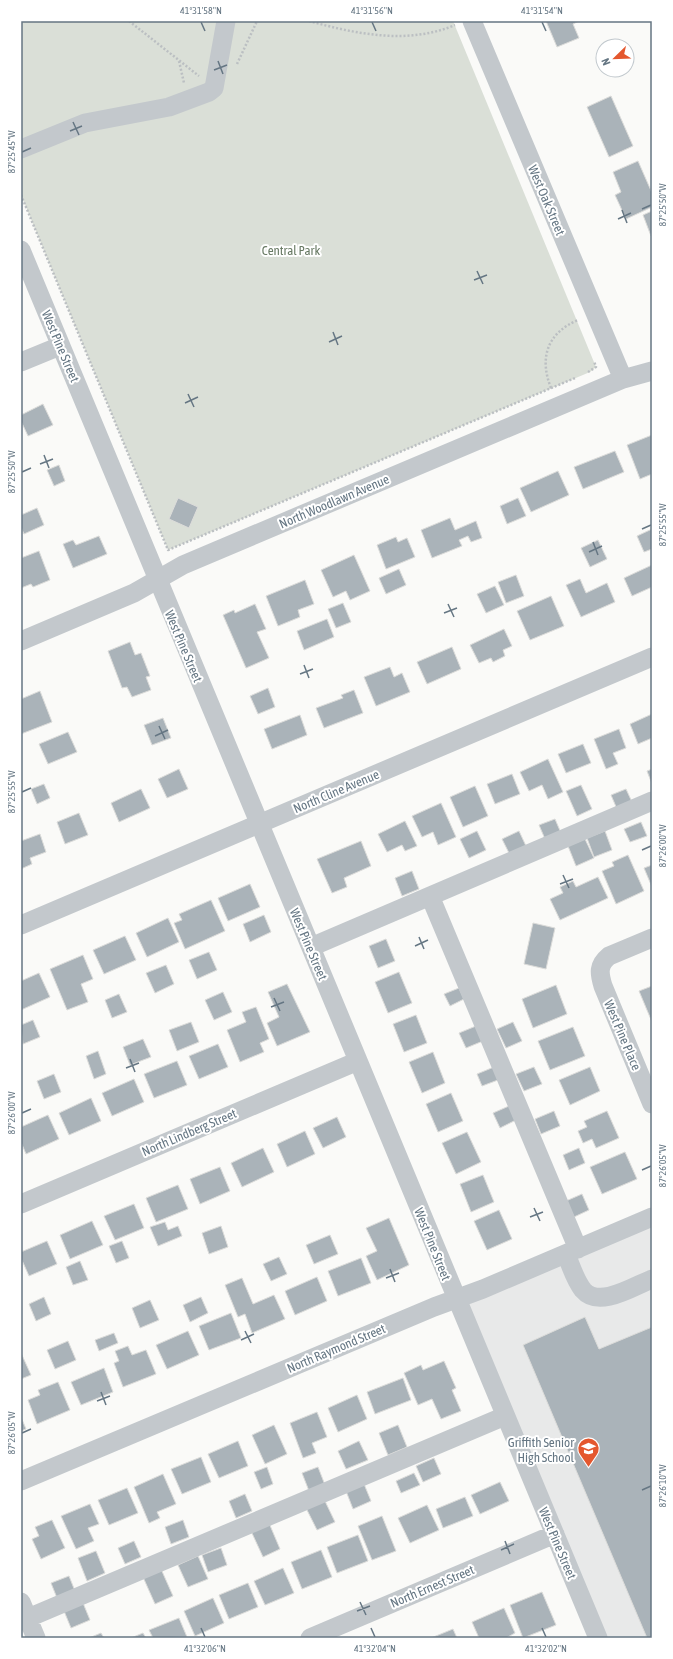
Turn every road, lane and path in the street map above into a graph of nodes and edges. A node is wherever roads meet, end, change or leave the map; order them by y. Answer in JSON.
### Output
{"nodes":[{"id":1,"x":129,"y":21,"type":"edge"},
{"id":2,"x":226,"y":21,"type":"edge"},
{"id":3,"x":309,"y":21,"type":"edge"},
{"id":4,"x":453,"y":21,"type":"edge"},
{"id":5,"x":461,"y":25,"type":"edge"},
{"id":6,"x":179,"y":60,"type":"junction"},
{"id":7,"x":214,"y":88,"type":"junction"},
{"id":8,"x":187,"y":101,"type":"junction"},
{"id":9,"x":21,"y":149,"type":"edge"},
{"id":10,"x":21,"y":195,"type":"edge"},
{"id":11,"x":21,"y":250,"type":"edge"},
{"id":12,"x":575,"y":312,"type":"dead end"},
{"id":13,"x":578,"y":320,"type":"junction"},
{"id":14,"x":580,"y":326,"type":"dead end"},
{"id":15,"x":60,"y":346,"type":"junction"},
{"id":16,"x":594,"y":359,"type":"dead end"},
{"id":17,"x":21,"y":362,"type":"edge"},
{"id":18,"x":652,"y":371,"type":"edge"},
{"id":19,"x":584,"y":374,"type":"dead end"},
{"id":20,"x":577,"y":377,"type":"dead end"},
{"id":21,"x":623,"y":379,"type":"junction"},
{"id":22,"x":550,"y":388,"type":"junction"},
{"id":23,"x":158,"y":580,"type":"junction"},
{"id":24,"x":21,"y":641,"type":"edge"},
{"id":25,"x":652,"y":657,"type":"edge"},
{"id":26,"x":652,"y":801,"type":"edge"},
{"id":27,"x":259,"y":824,"type":"junction"},
{"id":28,"x":430,"y":896,"type":"junction"},
{"id":29,"x":21,"y":925,"type":"edge"},
{"id":30,"x":652,"y":938,"type":"edge"},
{"id":31,"x":311,"y":947,"type":"junction"},
{"id":32,"x":358,"y":1061,"type":"junction"},
{"id":33,"x":647,"y":1078,"type":"edge"},
{"id":34,"x":652,"y":1104,"type":"edge"},
{"id":35,"x":21,"y":1204,"type":"edge"},
{"id":36,"x":652,"y":1217,"type":"edge"},
{"id":37,"x":572,"y":1251,"type":"junction"},
{"id":38,"x":652,"y":1278,"type":"edge"},
{"id":39,"x":456,"y":1299,"type":"junction"},
{"id":40,"x":505,"y":1416,"type":"junction"},
{"id":41,"x":21,"y":1481,"type":"edge"},
{"id":42,"x":555,"y":1534,"type":"junction"},
{"id":43,"x":23,"y":1614,"type":"edge"},
{"id":44,"x":36,"y":1638,"type":"edge"},
{"id":45,"x":310,"y":1638,"type":"edge"},
{"id":46,"x":598,"y":1638,"type":"edge"}],
"edges":[{"from":1,"to":6,"type":"path"},
{"from":2,"to":7,"type":"street"},
{"from":3,"to":5,"type":"path"},
{"from":4,"to":5,"type":"path"},
{"from":5,"to":21,"type":"street","name":"West Oak Street"},
{"from":6,"to":7,"type":"path"},
{"from":6,"to":8,"type":"path"},
{"from":7,"to":8,"type":"street"},
{"from":8,"to":9,"type":"street"},
{"from":10,"to":22,"type":"path"},
{"from":11,"to":15,"type":"street","name":"West Pine Street"},
{"from":12,"to":13,"type":"path"},
{"from":13,"to":14,"type":"path"},
{"from":13,"to":22,"type":"path"},
{"from":15,"to":17,"type":"street"},
{"from":15,"to":23,"type":"street","name":"West Pine Street"},
{"from":16,"to":19,"type":"path"},
{"from":18,"to":21,"type":"street","name":"North Woodlawn Avenue"},
{"from":20,"to":22,"type":"path"},
{"from":21,"to":23,"type":"street","name":"North Woodlawn Avenue"},
{"from":23,"to":24,"type":"street","name":"North Woodlawn Avenue"},
{"from":23,"to":27,"type":"street","name":"West Pine Street"},
{"from":25,"to":27,"type":"street","name":"North Cline Avenue"},
{"from":26,"to":28,"type":"street"},
{"from":27,"to":29,"type":"street","name":"North Cline Avenue"},
{"from":27,"to":31,"type":"street","name":"West Pine Street"},
{"from":28,"to":31,"type":"street"},
{"from":28,"to":37,"type":"street"},
{"from":30,"to":33,"type":"street","name":"West Pine Place"},
{"from":31,"to":32,"type":"street","name":"West Pine Street"},
{"from":32,"to":35,"type":"street","name":"North Lindberg Street"},
{"from":32,"to":39,"type":"street","name":"West Pine Street"},
{"from":33,"to":34,"type":"street","name":"West Pine Place"},
{"from":36,"to":37,"type":"street","name":"North Raymond Street"},
{"from":37,"to":38,"type":"street"},
{"from":37,"to":39,"type":"street","name":"North Raymond Street"},
{"from":39,"to":40,"type":"street","name":"West Pine Street"},
{"from":39,"to":41,"type":"street","name":"North Raymond Street"},
{"from":40,"to":42,"type":"street","name":"West Pine Street"},
{"from":40,"to":43,"type":"street"},
{"from":42,"to":45,"type":"street","name":"North Ernest Street"},
{"from":42,"to":46,"type":"street","name":"West Pine Street"},
{"from":43,"to":44,"type":"street"}]}
